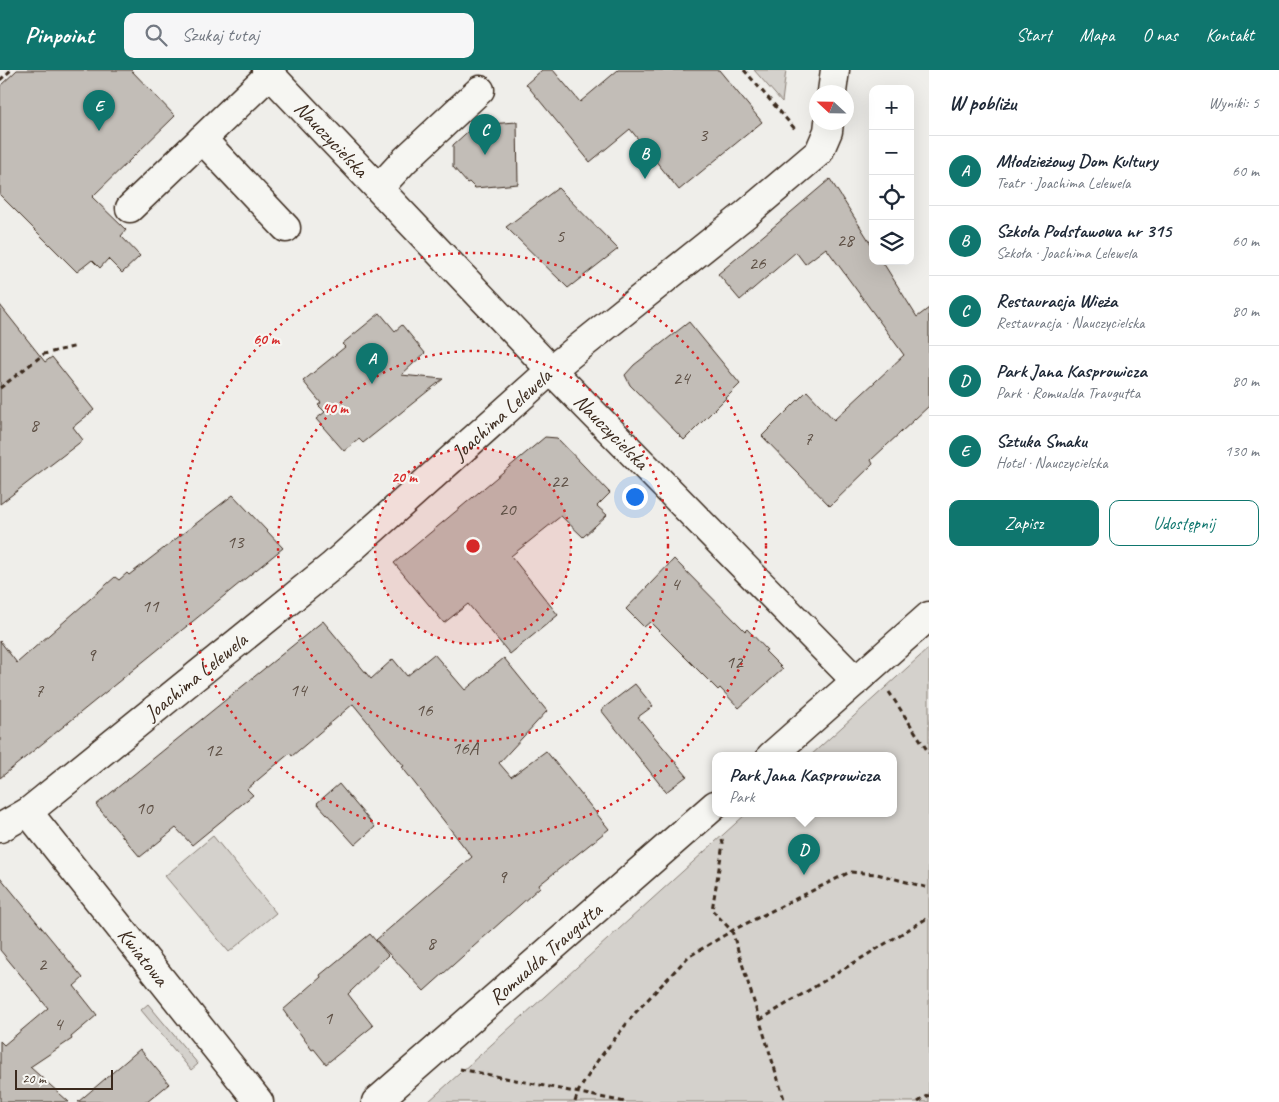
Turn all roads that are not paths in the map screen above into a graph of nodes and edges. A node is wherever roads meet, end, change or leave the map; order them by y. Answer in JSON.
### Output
{"nodes":[{"id":1,"x":835,"y":70,"type":"edge"},
{"id":2,"x":268,"y":72,"type":"edge"},
{"id":3,"x":833,"y":85,"type":"edge"},
{"id":4,"x":480,"y":90,"type":"dead end"},
{"id":5,"x":828,"y":130,"type":"edge"},
{"id":6,"x":202,"y":139,"type":"junction"},
{"id":7,"x":379,"y":188,"type":"junction"},
{"id":8,"x":130,"y":208,"type":"dead end"},
{"id":9,"x":286,"y":228,"type":"dead end"},
{"id":10,"x":551,"y":370,"type":"junction"},
{"id":11,"x":929,"y":616,"type":"edge"},
{"id":12,"x":856,"y":681,"type":"junction"},
{"id":13,"x":776,"y":752,"type":"edge"},
{"id":14,"x":712,"y":808,"type":"edge"},
{"id":15,"x":28,"y":812,"type":"junction"},
{"id":16,"x":0,"y":828,"type":"edge"},
{"id":17,"x":259,"y":1102,"type":"edge"},
{"id":18,"x":376,"y":1102,"type":"edge"}],
"edges":[{"from":1,"to":3,"type":"street"},
{"from":2,"to":6,"type":"street"},
{"from":2,"to":7,"type":"street","name":"Nauczycielska"},
{"from":4,"to":7,"type":"street"},
{"from":5,"to":10,"type":"street","name":"Joachima Lelewela"},
{"from":6,"to":8,"type":"street"},
{"from":6,"to":9,"type":"street"},
{"from":7,"to":10,"type":"street","name":"Nauczycielska"},
{"from":10,"to":12,"type":"street","name":"Nauczycielska"},
{"from":10,"to":15,"type":"street","name":"Joachima Lelewela"},
{"from":11,"to":12,"type":"street"},
{"from":12,"to":13,"type":"street"},
{"from":14,"to":18,"type":"street","name":"Romualda Traugutta"},
{"from":15,"to":16,"type":"street","name":"Joachima Lelewela"},
{"from":15,"to":17,"type":"street","name":"Kwiatowa"}]}
